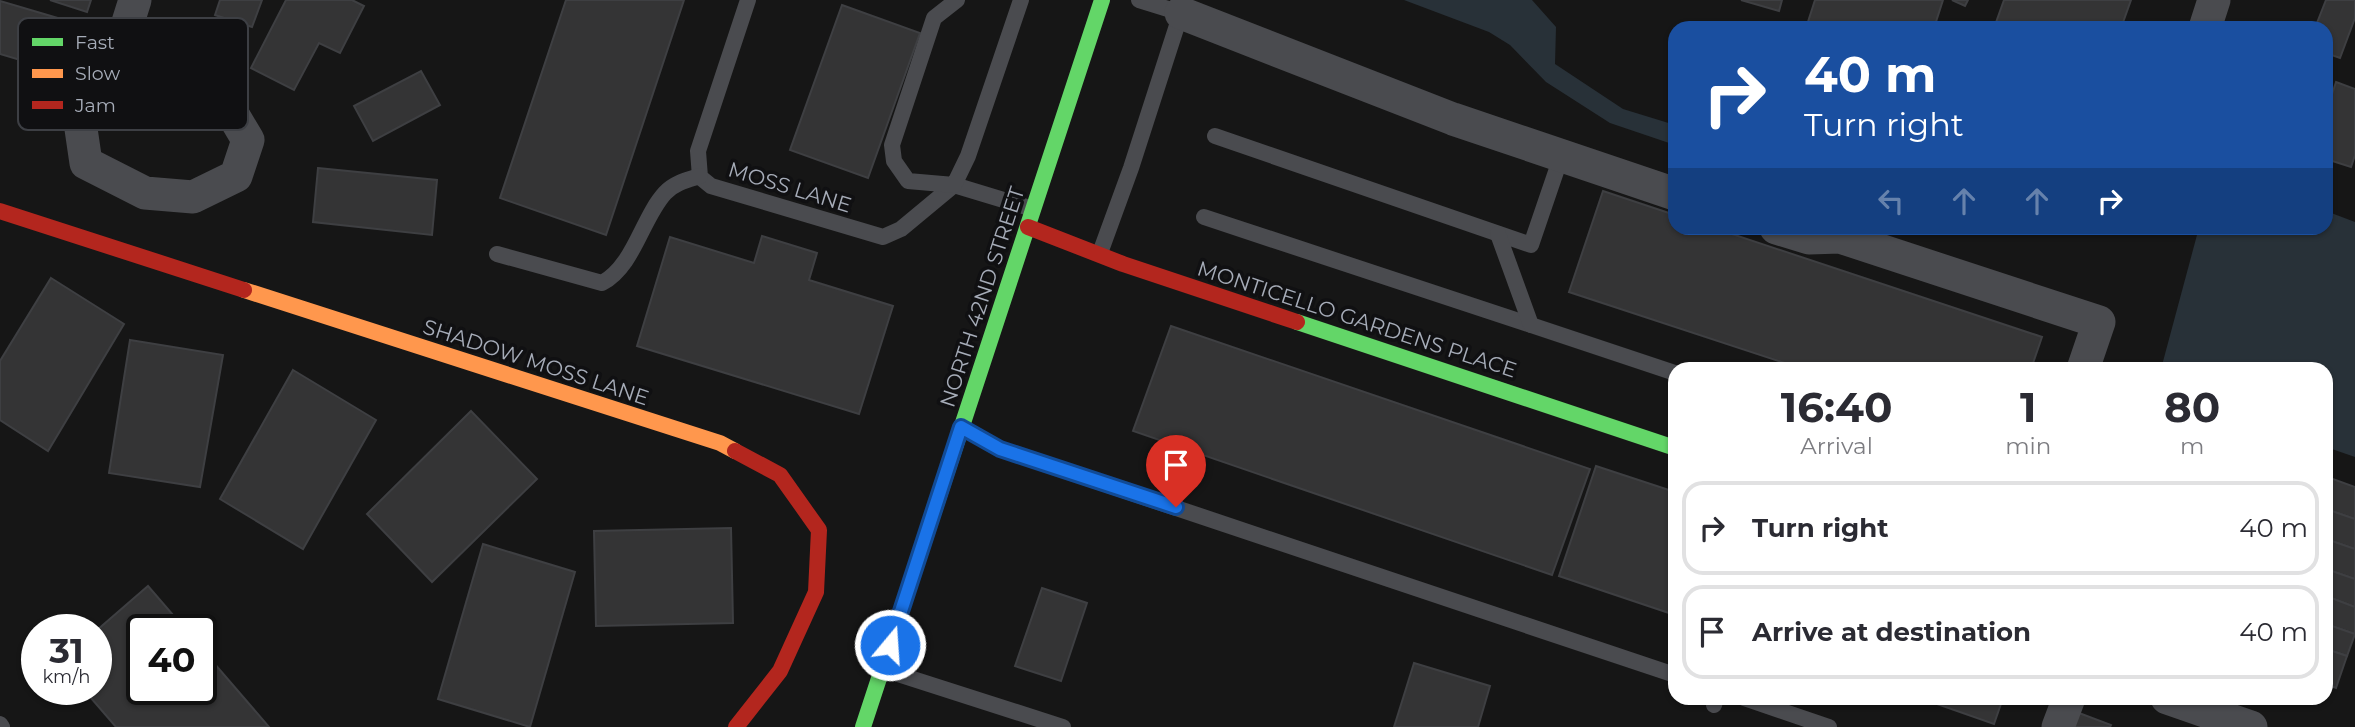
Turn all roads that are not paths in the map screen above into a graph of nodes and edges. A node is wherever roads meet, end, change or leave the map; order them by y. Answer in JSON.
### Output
{"nodes":[{"id":1,"x":135,"y":0,"type":"edge"},
{"id":2,"x":748,"y":0,"type":"edge"},
{"id":3,"x":957,"y":0,"type":"edge"},
{"id":4,"x":1021,"y":0,"type":"edge"},
{"id":5,"x":1102,"y":0,"type":"edge"},
{"id":6,"x":1139,"y":0,"type":"edge"},
{"id":7,"x":2214,"y":0,"type":"edge"},
{"id":8,"x":129,"y":18,"type":"edge"},
{"id":9,"x":1196,"y":18,"type":"junction"},
{"id":10,"x":2207,"y":21,"type":"edge"},
{"id":11,"x":81,"y":130,"type":"edge"},
{"id":12,"x":242,"y":130,"type":"edge"},
{"id":13,"x":1215,"y":136,"type":"dead end"},
{"id":14,"x":1560,"y":157,"type":"junction"},
{"id":15,"x":700,"y":176,"type":"junction"},
{"id":16,"x":954,"y":185,"type":"junction"},
{"id":17,"x":1668,"y":192,"type":"edge"},
{"id":18,"x":1033,"y":210,"type":"junction"},
{"id":19,"x":0,"y":211,"type":"edge"},
{"id":20,"x":1204,"y":217,"type":"dead end"},
{"id":21,"x":1028,"y":227,"type":"junction"},
{"id":22,"x":1498,"y":233,"type":"junction"},
{"id":23,"x":1799,"y":235,"type":"edge"},
{"id":24,"x":1100,"y":253,"type":"junction"},
{"id":25,"x":497,"y":254,"type":"dead end"},
{"id":26,"x":1531,"y":325,"type":"junction"},
{"id":27,"x":2085,"y":362,"type":"edge"},
{"id":28,"x":1668,"y":371,"type":"edge"},
{"id":29,"x":961,"y":427,"type":"junction"},
{"id":30,"x":1668,"y":446,"type":"edge"},
{"id":31,"x":882,"y":669,"type":"junction"},
{"id":32,"x":1668,"y":673,"type":"edge"},
{"id":33,"x":1765,"y":705,"type":"edge"},
{"id":34,"x":2066,"y":705,"type":"edge"},
{"id":35,"x":2188,"y":705,"type":"edge"},
{"id":36,"x":736,"y":727,"type":"edge"},
{"id":37,"x":863,"y":727,"type":"edge"},
{"id":38,"x":1063,"y":727,"type":"edge"},
{"id":39,"x":1829,"y":727,"type":"edge"},
{"id":40,"x":2058,"y":727,"type":"edge"},
{"id":41,"x":2251,"y":727,"type":"edge"}],
"edges":[{"from":1,"to":8,"type":"street"},
{"from":2,"to":15,"type":"lane","name":"MOSS LANE"},
{"from":3,"to":16,"type":"lane"},
{"from":4,"to":16,"type":"lane"},
{"from":5,"to":18,"type":"street","name":"NORTH 42ND STREET"},
{"from":6,"to":9,"type":"lane"},
{"from":7,"to":10,"type":"street"},
{"from":9,"to":14,"type":"street"},
{"from":9,"to":24,"type":"lane"},
{"from":11,"to":12,"type":"street"},
{"from":13,"to":22,"type":"lane"},
{"from":14,"to":17,"type":"street"},
{"from":14,"to":22,"type":"lane"},
{"from":15,"to":16,"type":"lane","name":"MOSS LANE"},
{"from":15,"to":25,"type":"lane"},
{"from":16,"to":18,"type":"lane"},
{"from":18,"to":21,"type":"street","name":"NORTH 42ND STREET"},
{"from":19,"to":36,"type":"street","name":"SHADOW MOSS LANE"},
{"from":20,"to":26,"type":"lane"},
{"from":21,"to":24,"type":"street","name":"MONTICELLO GARDENS PLACE"},
{"from":21,"to":29,"type":"street","name":"NORTH 42ND STREET"},
{"from":22,"to":26,"type":"lane"},
{"from":23,"to":27,"type":"street"},
{"from":24,"to":30,"type":"street","name":"MONTICELLO GARDENS PLACE"},
{"from":26,"to":28,"type":"lane"},
{"from":29,"to":31,"type":"street","name":"NORTH 42ND STREET"},
{"from":29,"to":32,"type":"lane"},
{"from":31,"to":37,"type":"street","name":"NORTH 42ND STREET"},
{"from":31,"to":38,"type":"lane"},
{"from":33,"to":39,"type":"lane"},
{"from":34,"to":40,"type":"street"},
{"from":35,"to":41,"type":"street"}]}
